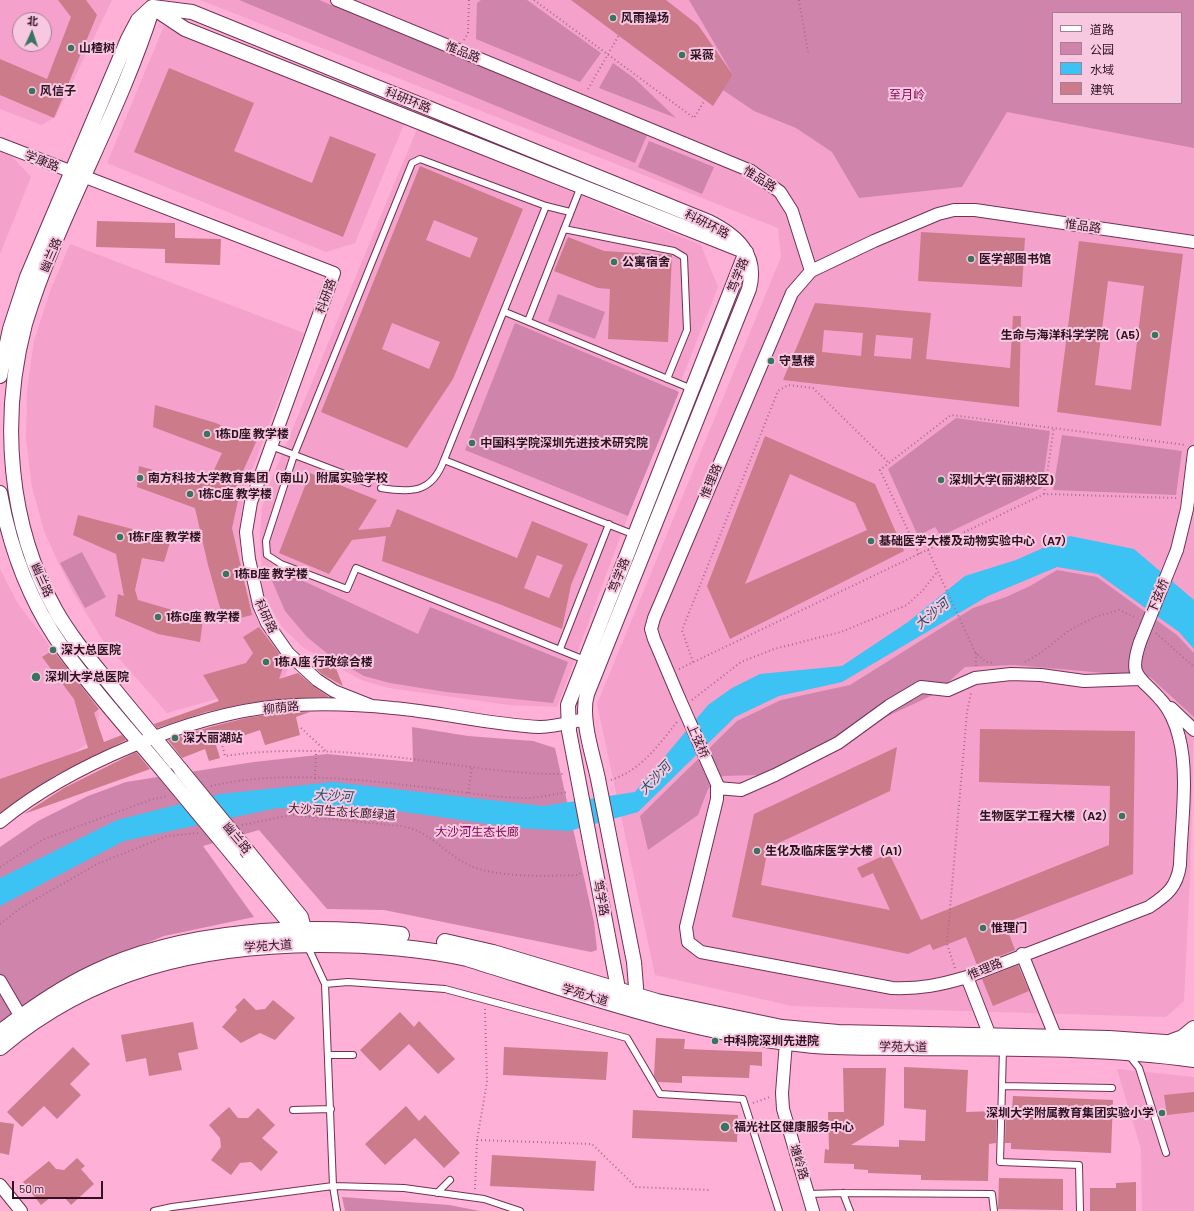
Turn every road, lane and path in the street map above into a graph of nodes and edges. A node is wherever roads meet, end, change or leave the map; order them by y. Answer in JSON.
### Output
{"nodes":[{"id":1,"x":337,"y":0,"type":"edge"},
{"id":2,"x":469,"y":0,"type":"edge"},
{"id":3,"x":534,"y":0,"type":"edge"},
{"id":4,"x":799,"y":0,"type":"edge"},
{"id":5,"x":153,"y":3,"type":"edge"},
{"id":6,"x":619,"y":35,"type":"dead end"},
{"id":7,"x":459,"y":50,"type":"junction"},
{"id":8,"x":808,"y":52,"type":"dead end"},
{"id":9,"x":607,"y":54,"type":"junction"},
{"id":10,"x":588,"y":89,"type":"dead end"},
{"id":11,"x":705,"y":100,"type":"dead end"},
{"id":12,"x":0,"y":144,"type":"edge"},
{"id":13,"x":70,"y":172,"type":"junction"},
{"id":14,"x":84,"y":178,"type":"junction"},
{"id":15,"x":581,"y":186,"type":"junction"},
{"id":16,"x":546,"y":206,"type":"junction"},
{"id":17,"x":570,"y":212,"type":"junction"},
{"id":18,"x":564,"y":229,"type":"junction"},
{"id":19,"x":1194,"y":242,"type":"edge"},
{"id":20,"x":746,"y":252,"type":"junction"},
{"id":21,"x":811,"y":271,"type":"junction"},
{"id":22,"x":334,"y":273,"type":"joint"},
{"id":23,"x":505,"y":312,"type":"junction"},
{"id":24,"x":528,"y":321,"type":"junction"},
{"id":25,"x":0,"y":376,"type":"edge"},
{"id":26,"x":667,"y":379,"type":"junction"},
{"id":27,"x":693,"y":389,"type":"junction"},
{"id":28,"x":1054,"y":427,"type":"junction"},
{"id":29,"x":271,"y":446,"type":"junction"},
{"id":30,"x":1190,"y":448,"type":"edge"},
{"id":31,"x":294,"y":455,"type":"junction"},
{"id":32,"x":444,"y":460,"type":"junction"},
{"id":33,"x":889,"y":463,"type":"junction"},
{"id":34,"x":368,"y":483,"type":"dead end"},
{"id":35,"x":381,"y":488,"type":"dead end"},
{"id":36,"x":0,"y":493,"type":"edge"},
{"id":37,"x":1044,"y":494,"type":"junction"},
{"id":38,"x":1187,"y":498,"type":"junction"},
{"id":39,"x":609,"y":524,"type":"junction"},
{"id":40,"x":635,"y":535,"type":"junction"},
{"id":41,"x":928,"y":550,"type":"junction"},
{"id":42,"x":919,"y":554,"type":"junction"},
{"id":43,"x":938,"y":571,"type":"junction"},
{"id":44,"x":1141,"y":622,"type":"dead end"},
{"id":45,"x":1152,"y":630,"type":"dead end"},
{"id":46,"x":560,"y":649,"type":"junction"},
{"id":47,"x":976,"y":652,"type":"junction"},
{"id":48,"x":585,"y":660,"type":"junction"},
{"id":49,"x":693,"y":662,"type":"junction"},
{"id":50,"x":1000,"y":663,"type":"dead end"},
{"id":51,"x":1022,"y":664,"type":"dead end"},
{"id":52,"x":1194,"y":667,"type":"edge"},
{"id":53,"x":669,"y":674,"type":"junction"},
{"id":54,"x":975,"y":678,"type":"junction"},
{"id":55,"x":1139,"y":679,"type":"junction"},
{"id":56,"x":1161,"y":699,"type":"junction"},
{"id":57,"x":684,"y":701,"type":"junction"},
{"id":58,"x":372,"y":706,"type":"junction"},
{"id":59,"x":586,"y":719,"type":"junction"},
{"id":60,"x":679,"y":719,"type":"dead end"},
{"id":61,"x":567,"y":722,"type":"junction"},
{"id":62,"x":195,"y":724,"type":"junction"},
{"id":63,"x":301,"y":728,"type":"dead end"},
{"id":64,"x":1194,"y":730,"type":"edge"},
{"id":65,"x":154,"y":738,"type":"junction"},
{"id":66,"x":140,"y":743,"type":"junction"},
{"id":67,"x":316,"y":752,"type":"junction"},
{"id":68,"x":326,"y":752,"type":"junction"},
{"id":69,"x":472,"y":767,"type":"junction"},
{"id":70,"x":561,"y":774,"type":"dead end"},
{"id":71,"x":315,"y":779,"type":"junction"},
{"id":72,"x":604,"y":780,"type":"junction"},
{"id":73,"x":210,"y":786,"type":"dead end"},
{"id":74,"x":717,"y":786,"type":"junction"},
{"id":75,"x":577,"y":791,"type":"junction"},
{"id":76,"x":468,"y":793,"type":"junction"},
{"id":77,"x":172,"y":794,"type":"dead end"},
{"id":78,"x":0,"y":822,"type":"edge"},
{"id":79,"x":238,"y":826,"type":"dead end"},
{"id":80,"x":199,"y":833,"type":"dead end"},
{"id":81,"x":0,"y":866,"type":"edge"},
{"id":82,"x":595,"y":866,"type":"junction"},
{"id":83,"x":0,"y":924,"type":"edge"},
{"id":84,"x":303,"y":936,"type":"junction"},
{"id":85,"x":1022,"y":954,"type":"junction"},
{"id":86,"x":963,"y":978,"type":"junction"},
{"id":87,"x":0,"y":981,"type":"edge"},
{"id":88,"x":325,"y":984,"type":"junction"},
{"id":89,"x":484,"y":999,"type":"junction"},
{"id":90,"x":627,"y":1001,"type":"junction"},
{"id":91,"x":21,"y":1017,"type":"junction"},
{"id":92,"x":1194,"y":1029,"type":"edge"},
{"id":93,"x":0,"y":1033,"type":"edge"},
{"id":94,"x":990,"y":1036,"type":"junction"},
{"id":95,"x":1056,"y":1038,"type":"junction"},
{"id":96,"x":786,"y":1042,"type":"junction"},
{"id":97,"x":1170,"y":1042,"type":"junction"},
{"id":98,"x":1194,"y":1045,"type":"edge"},
{"id":99,"x":0,"y":1047,"type":"edge"},
{"id":100,"x":1003,"y":1048,"type":"junction"},
{"id":101,"x":353,"y":1055,"type":"dead end"},
{"id":102,"x":328,"y":1056,"type":"junction"},
{"id":103,"x":1194,"y":1059,"type":"edge"},
{"id":104,"x":1143,"y":1061,"type":"junction"},
{"id":105,"x":1002,"y":1086,"type":"junction"},
{"id":106,"x":1112,"y":1088,"type":"dead end"},
{"id":107,"x":782,"y":1093,"type":"junction"},
{"id":108,"x":745,"y":1107,"type":"junction"},
{"id":109,"x":331,"y":1109,"type":"junction"},
{"id":110,"x":293,"y":1110,"type":"dead end"},
{"id":111,"x":477,"y":1140,"type":"junction"},
{"id":112,"x":1166,"y":1152,"type":"dead end"},
{"id":113,"x":450,"y":1180,"type":"dead end"},
{"id":114,"x":0,"y":1185,"type":"edge"},
{"id":115,"x":333,"y":1186,"type":"junction"},
{"id":116,"x":710,"y":1190,"type":"dead end"},
{"id":117,"x":437,"y":1193,"type":"junction"},
{"id":118,"x":843,"y":1193,"type":"junction"},
{"id":119,"x":808,"y":1194,"type":"junction"},
{"id":120,"x":475,"y":1198,"type":"junction"},
{"id":121,"x":172,"y":1209,"type":"edge"},
{"id":122,"x":507,"y":1209,"type":"edge"},
{"id":123,"x":21,"y":1211,"type":"edge"},
{"id":124,"x":154,"y":1211,"type":"edge"},
{"id":125,"x":337,"y":1211,"type":"edge"},
{"id":126,"x":520,"y":1211,"type":"edge"},
{"id":127,"x":779,"y":1211,"type":"edge"},
{"id":128,"x":813,"y":1211,"type":"edge"},
{"id":129,"x":850,"y":1211,"type":"edge"},
{"id":130,"x":994,"y":1211,"type":"edge"},
{"id":131,"x":1080,"y":1211,"type":"edge"}],
"edges":[{"from":1,"to":7,"type":"street","name":"惟品路"},
{"from":2,"to":7,"type":"path"},
{"from":3,"to":9,"type":"path"},
{"from":4,"to":8,"type":"path"},
{"from":5,"to":13,"type":"street","name":"幽兰路"},
{"from":5,"to":14,"type":"street","name":"幽兰路"},
{"from":5,"to":15,"type":"street","name":"科研环路"},
{"from":5,"to":20,"type":"street","name":"科研环路"},
{"from":6,"to":9,"type":"path"},
{"from":7,"to":21,"type":"street","name":"惟品路"},
{"from":9,"to":10,"type":"path"},
{"from":9,"to":11,"type":"path"},
{"from":12,"to":13,"type":"street","name":"学康路"},
{"from":13,"to":14,"type":"street","name":"学康路"},
{"from":13,"to":25,"type":"street","name":"幽兰路"},
{"from":14,"to":22,"type":"street","name":"学康路"},
{"from":14,"to":65,"type":"street","name":"幽兰路"},
{"from":15,"to":17,"type":"lane"},
{"from":15,"to":20,"type":"street","name":"科研环路"},
{"from":16,"to":17,"type":"lane"},
{"from":16,"to":23,"type":"lane"},
{"from":16,"to":31,"type":"lane"},
{"from":17,"to":18,"type":"lane"},
{"from":18,"to":24,"type":"lane"},
{"from":18,"to":26,"type":"lane"},
{"from":19,"to":21,"type":"street","name":"惟品路"},
{"from":20,"to":27,"type":"street","name":"笃学路"},
{"from":20,"to":59,"type":"street","name":"笃学路"},
{"from":21,"to":53,"type":"street","name":"惟理路"},
{"from":22,"to":29,"type":"street","name":"科研路"},
{"from":23,"to":24,"type":"lane"},
{"from":23,"to":32,"type":"lane"},
{"from":24,"to":26,"type":"lane"},
{"from":26,"to":27,"type":"lane"},
{"from":27,"to":40,"type":"street","name":"笃学路"},
{"from":28,"to":30,"type":"path"},
{"from":28,"to":33,"type":"path"},
{"from":28,"to":37,"type":"path"},
{"from":29,"to":31,"type":"lane"},
{"from":29,"to":58,"type":"street","name":"科研路"},
{"from":30,"to":38,"type":"street"},
{"from":31,"to":34,"type":"lane"},
{"from":31,"to":46,"type":"lane"},
{"from":32,"to":35,"type":"lane"},
{"from":32,"to":39,"type":"lane"},
{"from":33,"to":42,"type":"path"},
{"from":33,"to":49,"type":"path"},
{"from":36,"to":66,"type":"street","name":"幽兰路"},
{"from":37,"to":38,"type":"path"},
{"from":37,"to":41,"type":"path"},
{"from":38,"to":55,"type":"street","name":"下弦桥","bridge":true},
{"from":39,"to":40,"type":"lane"},
{"from":39,"to":46,"type":"lane"},
{"from":40,"to":48,"type":"street","name":"笃学路"},
{"from":41,"to":42,"type":"path"},
{"from":41,"to":43,"type":"path"},
{"from":42,"to":49,"type":"path"},
{"from":43,"to":47,"type":"path"},
{"from":43,"to":57,"type":"path"},
{"from":44,"to":51,"type":"path"},
{"from":45,"to":52,"type":"path"},
{"from":46,"to":48,"type":"lane"},
{"from":47,"to":50,"type":"path"},
{"from":47,"to":54,"type":"path"},
{"from":48,"to":61,"type":"street","name":"笃学路"},
{"from":49,"to":53,"type":"path"},
{"from":53,"to":57,"type":"street","name":"惟理路"},
{"from":54,"to":55,"type":"street"},
{"from":54,"to":74,"type":"street"},
{"from":54,"to":86,"type":"path"},
{"from":55,"to":56,"type":"street","name":"惟理路"},
{"from":56,"to":64,"type":"street"},
{"from":56,"to":85,"type":"street","name":"惟理路"},
{"from":57,"to":74,"type":"street","name":"上弦桥","bridge":true},
{"from":58,"to":61,"type":"street","name":"柳荫路"},
{"from":58,"to":62,"type":"street","name":"柳荫路"},
{"from":59,"to":61,"type":"street","name":"柳荫路"},
{"from":59,"to":72,"type":"street","name":"笃学路"},
{"from":60,"to":72,"type":"path"},
{"from":61,"to":75,"type":"street","name":"笃学路"},
{"from":62,"to":65,"type":"street","name":"柳荫路"},
{"from":62,"to":67,"type":"path"},
{"from":63,"to":68,"type":"path"},
{"from":65,"to":66,"type":"street","name":"柳荫路"},
{"from":65,"to":84,"type":"street","name":"幽兰路","bridge":true},
{"from":66,"to":78,"type":"street","name":"柳荫路"},
{"from":66,"to":84,"type":"street","name":"幽兰路","bridge":true},
{"from":67,"to":68,"type":"path"},
{"from":67,"to":71,"type":"path"},
{"from":68,"to":69,"type":"path"},
{"from":69,"to":70,"type":"path"},
{"from":69,"to":76,"type":"path"},
{"from":71,"to":73,"type":"path"},
{"from":71,"to":76,"type":"path"},
{"from":72,"to":90,"type":"street","name":"笃学路","bridge":true},
{"from":74,"to":86,"type":"street","name":"惟理路"},
{"from":75,"to":76,"type":"path"},
{"from":75,"to":82,"type":"street","name":"笃学路"},
{"from":77,"to":81,"type":"path"},
{"from":79,"to":82,"type":"path","name":"大沙河生态长廊绿道"},
{"from":80,"to":83,"type":"path"},
{"from":82,"to":90,"type":"street","name":"笃学路"},
{"from":84,"to":88,"type":"lane"},
{"from":84,"to":90,"type":"main road","name":"学苑大道"},
{"from":84,"to":91,"type":"main road","name":"学苑大道"},
{"from":84,"to":99,"type":"main road","name":"学苑大道"},
{"from":85,"to":86,"type":"street","name":"惟理路"},
{"from":85,"to":95,"type":"street"},
{"from":86,"to":94,"type":"street"},
{"from":87,"to":91,"type":"street"},
{"from":88,"to":89,"type":"lane"},
{"from":88,"to":102,"type":"lane"},
{"from":89,"to":108,"type":"lane"},
{"from":89,"to":111,"type":"path"},
{"from":90,"to":94,"type":"main road","name":"学苑大道"},
{"from":90,"to":96,"type":"main road","name":"学苑大道"},
{"from":91,"to":93,"type":"main road","name":"学苑大道"},
{"from":92,"to":97,"type":"main road"},
{"from":94,"to":95,"type":"main road","name":"学苑大道"},
{"from":95,"to":97,"type":"main road","name":"学苑大道"},
{"from":96,"to":100,"type":"main road","name":"学苑大道"},
{"from":96,"to":107,"type":"street","name":"塘岭路"},
{"from":97,"to":98,"type":"main road","name":"学苑大道"},
{"from":100,"to":104,"type":"main road","name":"学苑大道"},
{"from":100,"to":105,"type":"lane"},
{"from":101,"to":102,"type":"lane"},
{"from":102,"to":109,"type":"lane"},
{"from":103,"to":104,"type":"main road","name":"学苑大道"},
{"from":104,"to":112,"type":"lane"},
{"from":105,"to":106,"type":"lane"},
{"from":105,"to":131,"type":"lane"},
{"from":107,"to":108,"type":"path"},
{"from":107,"to":119,"type":"street","name":"塘岭路"},
{"from":108,"to":127,"type":"lane"},
{"from":109,"to":110,"type":"lane"},
{"from":109,"to":115,"type":"lane"},
{"from":111,"to":116,"type":"path"},
{"from":111,"to":120,"type":"path"},
{"from":113,"to":117,"type":"lane"},
{"from":114,"to":123,"type":"street"},
{"from":115,"to":117,"type":"lane"},
{"from":115,"to":121,"type":"lane"},
{"from":115,"to":125,"type":"lane"},
{"from":117,"to":120,"type":"lane"},
{"from":118,"to":119,"type":"lane"},
{"from":118,"to":129,"type":"lane"},
{"from":118,"to":130,"type":"lane"},
{"from":119,"to":128,"type":"street","name":"塘岭路"},
{"from":120,"to":122,"type":"lane"},
{"from":121,"to":124,"type":"lane"},
{"from":122,"to":126,"type":"lane"}]}
